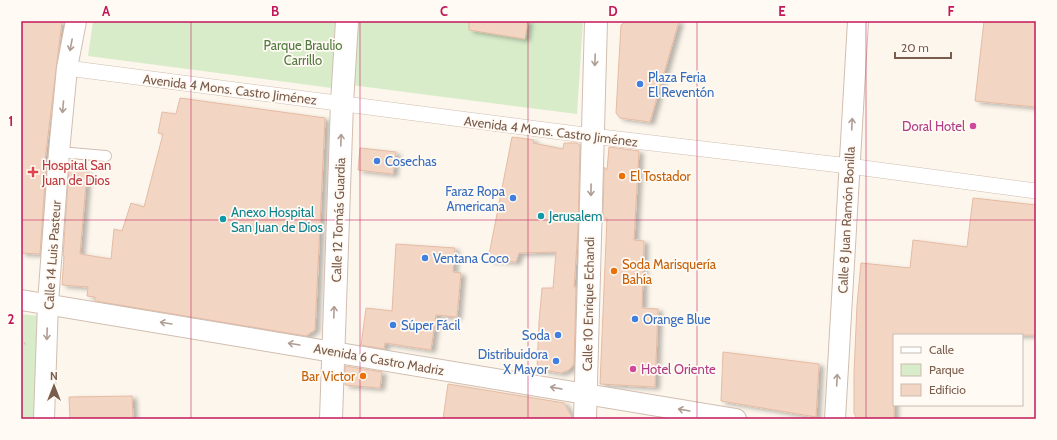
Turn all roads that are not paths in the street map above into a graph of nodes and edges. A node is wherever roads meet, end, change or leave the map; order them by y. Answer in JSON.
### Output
{"nodes":[{"id":1,"x":76,"y":21,"type":"edge"},
{"id":2,"x":347,"y":21,"type":"edge"},
{"id":3,"x":596,"y":21,"type":"edge"},
{"id":4,"x":858,"y":21,"type":"edge"},
{"id":5,"x":67,"y":68,"type":"junction"},
{"id":6,"x":342,"y":103,"type":"junction"},
{"id":7,"x":592,"y":136,"type":"junction"},
{"id":8,"x":59,"y":152,"type":"junction"},
{"id":9,"x":106,"y":156,"type":"dead end"},
{"id":10,"x":849,"y":166,"type":"junction"},
{"id":11,"x":1036,"y":191,"type":"edge"},
{"id":12,"x":21,"y":300,"type":"edge"},
{"id":13,"x":48,"y":303,"type":"junction"},
{"id":14,"x":332,"y":351,"type":"junction"},
{"id":15,"x":586,"y":394,"type":"junction"},
{"id":16,"x":44,"y":419,"type":"edge"},
{"id":17,"x":331,"y":419,"type":"edge"},
{"id":18,"x":585,"y":419,"type":"edge"},
{"id":19,"x":736,"y":419,"type":"edge"},
{"id":20,"x":835,"y":419,"type":"edge"}],
"edges":[{"from":1,"to":5,"type":"street","name":"Calle 14 Luis Pasteur","one_way":true},
{"from":2,"to":6,"type":"street","name":"Calle 12 Tomás Guardia"},
{"from":3,"to":7,"type":"street","name":"Calle 10 Enrique Echandi","one_way":true},
{"from":10,"to":4,"type":"street","name":"Calle 8 Juan Ramón Bonilla","one_way":true},
{"from":5,"to":6,"type":"street","name":"Avenida 4 Mons. Castro Jiménez"},
{"from":5,"to":8,"type":"street","name":"Calle 14 Luis Pasteur","one_way":true},
{"from":6,"to":7,"type":"street","name":"Avenida 4 Mons. Castro Jiménez"},
{"from":14,"to":6,"type":"street","name":"Calle 12 Tomás Guardia","one_way":true},
{"from":7,"to":10,"type":"street","name":"Avenida 4 Mons. Castro Jiménez"},
{"from":7,"to":15,"type":"street","name":"Calle 10 Enrique Echandi","one_way":true},
{"from":8,"to":9,"type":"lane"},
{"from":8,"to":13,"type":"street","name":"Calle 14 Luis Pasteur"},
{"from":10,"to":11,"type":"street","name":"Avenida 4 Mons. Castro Jiménez"},
{"from":20,"to":10,"type":"street","name":"Calle 8 Juan Ramón Bonilla","one_way":true},
{"from":12,"to":13,"type":"street","name":"Avenida 6 Castro Madriz"},
{"from":14,"to":13,"type":"street","name":"Avenida 6 Castro Madriz","one_way":true},
{"from":13,"to":16,"type":"street","name":"Calle 14 Luis Pasteur","one_way":true},
{"from":15,"to":14,"type":"street","name":"Avenida 6 Castro Madriz","one_way":true},
{"from":14,"to":17,"type":"street","name":"Calle 12 Tomás Guardia"},
{"from":15,"to":18,"type":"street","name":"Calle 10 Enrique Echandi"},
{"from":19,"to":15,"type":"street","name":"Avenida 6 Castro Madriz","one_way":true}]}
